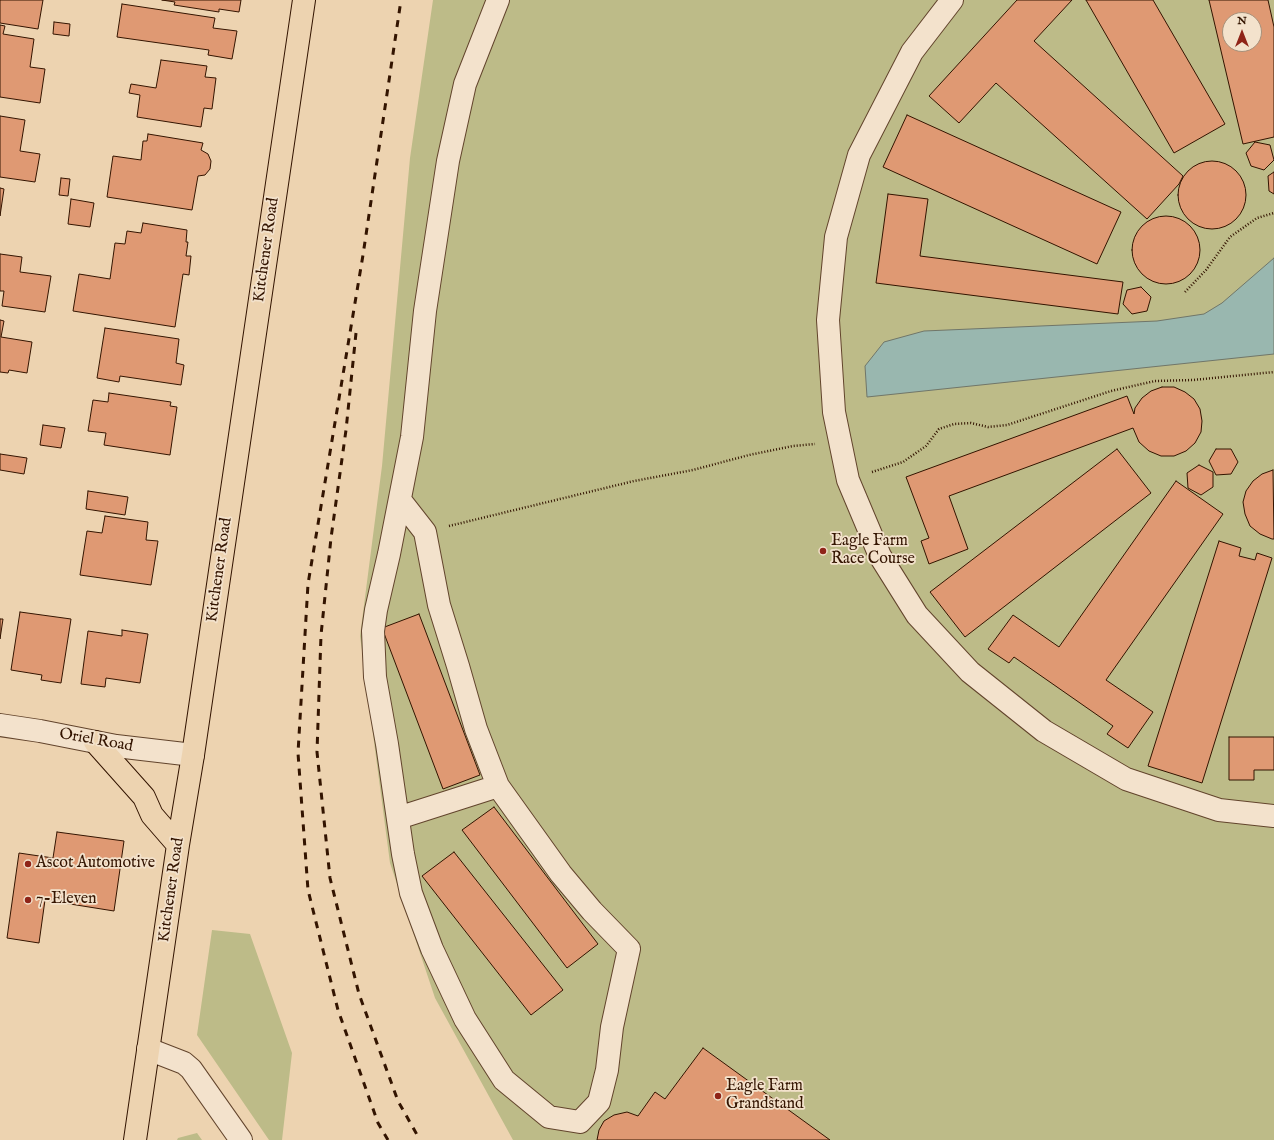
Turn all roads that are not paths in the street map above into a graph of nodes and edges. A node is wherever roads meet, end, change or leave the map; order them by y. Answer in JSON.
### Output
{"nodes":[{"id":1,"x":304,"y":0,"type":"edge"},
{"id":2,"x":498,"y":0,"type":"edge"},
{"id":3,"x":952,"y":0,"type":"edge"},
{"id":4,"x":400,"y":500,"type":"junction"},
{"id":5,"x":0,"y":725,"type":"edge"},
{"id":6,"x":95,"y":742,"type":"junction"},
{"id":7,"x":193,"y":754,"type":"junction"},
{"id":8,"x":498,"y":786,"type":"junction"},
{"id":9,"x":1274,"y":816,"type":"edge"},
{"id":10,"x":398,"y":818,"type":"junction"},
{"id":11,"x":178,"y":844,"type":"junction"},
{"id":12,"x":148,"y":1049,"type":"junction"},
{"id":13,"x":135,"y":1140,"type":"edge"},
{"id":14,"x":241,"y":1140,"type":"edge"}],
"edges":[{"from":1,"to":7,"type":"main road","name":"Kitchener Road"},
{"from":2,"to":4,"type":"street"},
{"from":3,"to":9,"type":"street"},
{"from":4,"to":8,"type":"street"},
{"from":4,"to":10,"type":"street"},
{"from":5,"to":6,"type":"street","name":"Oriel Road"},
{"from":6,"to":7,"type":"street","name":"Oriel Road"},
{"from":6,"to":11,"type":"main road"},
{"from":7,"to":11,"type":"main road","name":"Kitchener Road"},
{"from":8,"to":10,"type":"street"},
{"from":8,"to":10,"type":"street"},
{"from":11,"to":12,"type":"main road","name":"Kitchener Road"},
{"from":12,"to":13,"type":"main road","name":"Kitchener Road"},
{"from":12,"to":14,"type":"street"}]}
